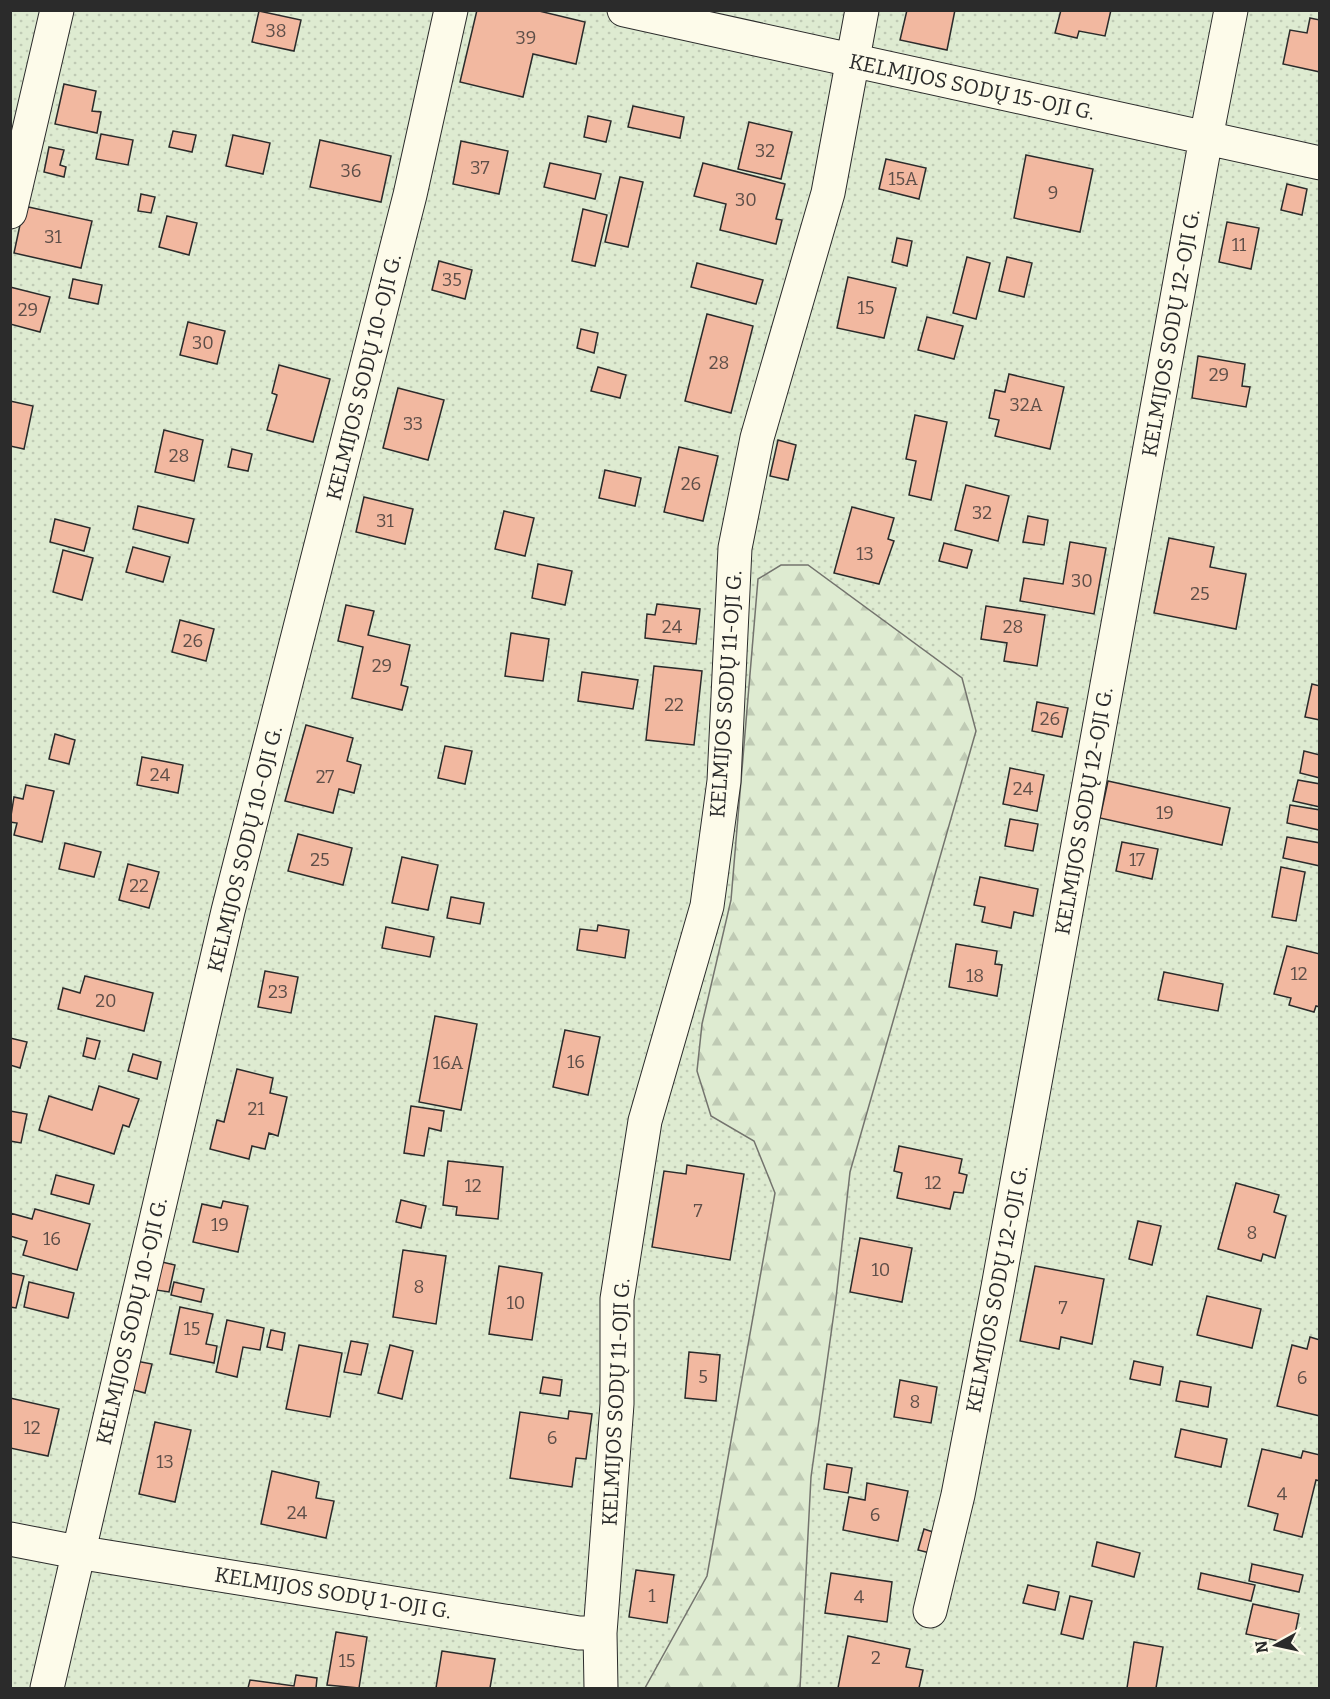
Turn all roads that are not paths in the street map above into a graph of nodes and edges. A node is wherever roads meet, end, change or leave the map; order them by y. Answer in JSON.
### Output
{"nodes":[{"id":1,"x":57,"y":10,"type":"edge"},
{"id":2,"x":451,"y":10,"type":"edge"},
{"id":3,"x":624,"y":10,"type":"edge"},
{"id":4,"x":862,"y":10,"type":"edge"},
{"id":5,"x":1231,"y":10,"type":"edge"},
{"id":6,"x":853,"y":62,"type":"junction"},
{"id":7,"x":1206,"y":138,"type":"junction"},
{"id":8,"x":1320,"y":163,"type":"edge"},
{"id":9,"x":10,"y":212,"type":"edge"},
{"id":10,"x":10,"y":1539,"type":"edge"},
{"id":11,"x":77,"y":1552,"type":"junction"},
{"id":12,"x":930,"y":1611,"type":"dead end"},
{"id":13,"x":600,"y":1633,"type":"junction"},
{"id":14,"x":47,"y":1689,"type":"edge"},
{"id":15,"x":601,"y":1689,"type":"edge"}],
"edges":[{"from":1,"to":9,"type":"street"},
{"from":2,"to":11,"type":"street","name":"KELMIJOS SODŲ 10-OJI G."},
{"from":3,"to":6,"type":"street","name":"KELMIJOS SODŲ 15-OJI G."},
{"from":4,"to":6,"type":"street","name":"KELMIJOS SODŲ 11-OJI G."},
{"from":5,"to":7,"type":"street","name":"KELMIJOS SODŲ 12-OJI G."},
{"from":6,"to":7,"type":"street","name":"KELMIJOS SODŲ 15-OJI G."},
{"from":6,"to":13,"type":"street","name":"KELMIJOS SODŲ 11-OJI G."},
{"from":7,"to":8,"type":"street","name":"KELMIJOS SODŲ 15-OJI G."},
{"from":7,"to":12,"type":"street","name":"KELMIJOS SODŲ 12-OJI G."},
{"from":10,"to":11,"type":"street","name":"KELMIJOS SODŲ 1-OJI G."},
{"from":11,"to":13,"type":"street","name":"KELMIJOS SODŲ 1-OJI G."},
{"from":11,"to":14,"type":"street","name":"KELMIJOS SODŲ 10-OJI G."},
{"from":13,"to":15,"type":"street"}]}
